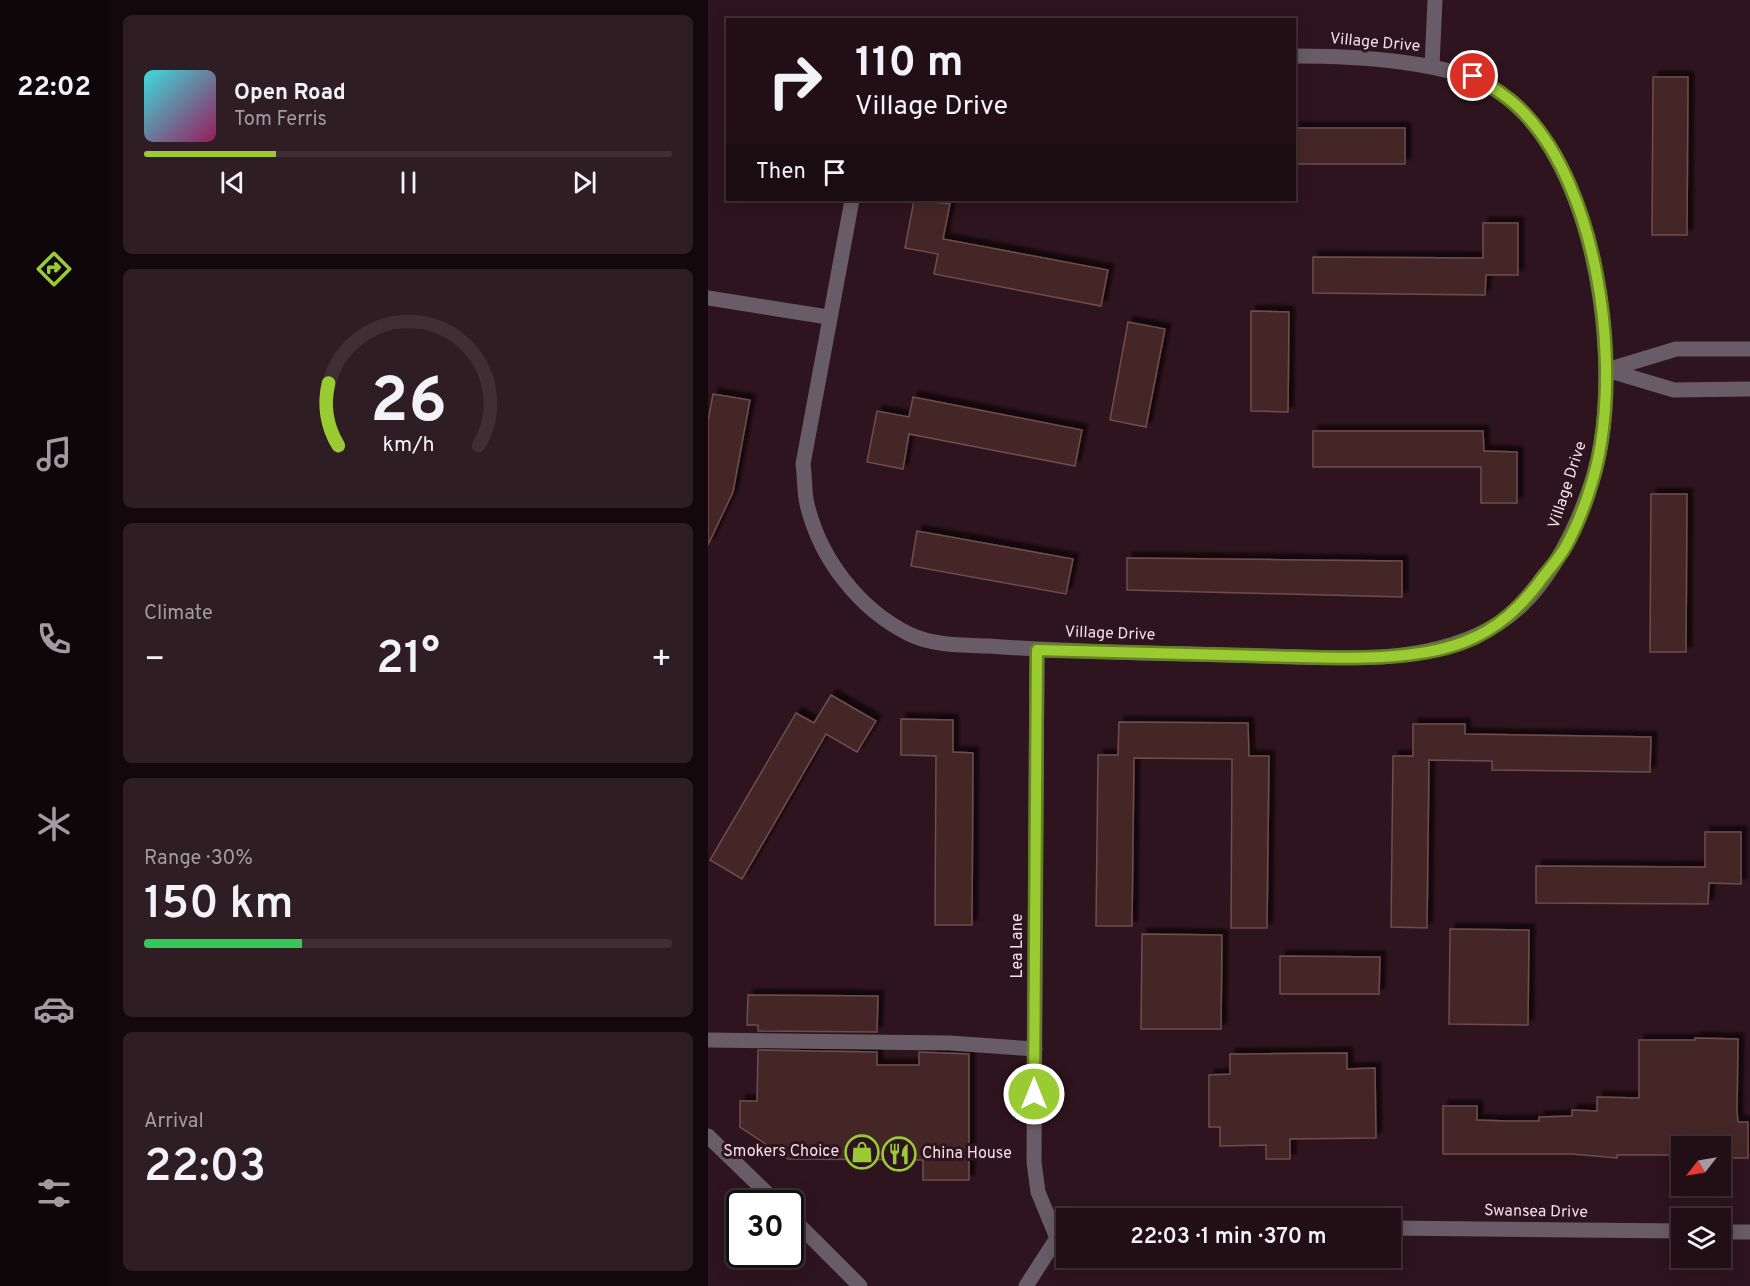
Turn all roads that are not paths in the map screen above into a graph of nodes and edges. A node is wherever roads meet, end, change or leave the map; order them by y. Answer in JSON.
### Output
{"nodes":[{"id":1,"x":1435,"y":0,"type":"edge"},
{"id":2,"x":1296,"y":56,"type":"edge"},
{"id":3,"x":1432,"y":66,"type":"junction"},
{"id":4,"x":852,"y":201,"type":"edge"},
{"id":5,"x":708,"y":298,"type":"edge"},
{"id":6,"x":828,"y":317,"type":"junction"},
{"id":7,"x":1750,"y":349,"type":"edge"},
{"id":8,"x":1607,"y":370,"type":"junction"},
{"id":9,"x":1750,"y":389,"type":"edge"},
{"id":10,"x":1037,"y":650,"type":"junction"},
{"id":11,"x":708,"y":1040,"type":"edge"},
{"id":12,"x":1035,"y":1049,"type":"junction"},
{"id":13,"x":708,"y":1136,"type":"edge"},
{"id":14,"x":764,"y":1190,"type":"edge"},
{"id":15,"x":1056,"y":1226,"type":"edge"},
{"id":16,"x":1401,"y":1228,"type":"edge"},
{"id":17,"x":804,"y":1230,"type":"edge"},
{"id":18,"x":1671,"y":1231,"type":"edge"},
{"id":19,"x":1731,"y":1232,"type":"edge"},
{"id":20,"x":1750,"y":1232,"type":"edge"},
{"id":21,"x":1056,"y":1246,"type":"edge"},
{"id":22,"x":860,"y":1286,"type":"edge"},
{"id":23,"x":1026,"y":1286,"type":"edge"}],
"edges":[{"from":1,"to":3,"type":"street"},
{"from":2,"to":3,"type":"street","name":"Village Drive"},
{"from":3,"to":8,"type":"street","name":"Village Drive"},
{"from":4,"to":6,"type":"street","name":"Village Drive"},
{"from":5,"to":6,"type":"street"},
{"from":6,"to":10,"type":"street","name":"Village Drive"},
{"from":7,"to":8,"type":"street"},
{"from":8,"to":9,"type":"street"},
{"from":8,"to":10,"type":"street","name":"Village Drive"},
{"from":10,"to":12,"type":"street","name":"Lea Lane"},
{"from":11,"to":12,"type":"street"},
{"from":12,"to":15,"type":"street","name":"Lea Lane"},
{"from":13,"to":14,"type":"street"},
{"from":16,"to":18,"type":"street","name":"Swansea Drive"},
{"from":17,"to":22,"type":"street"},
{"from":19,"to":20,"type":"street"},
{"from":21,"to":23,"type":"street"}]}
